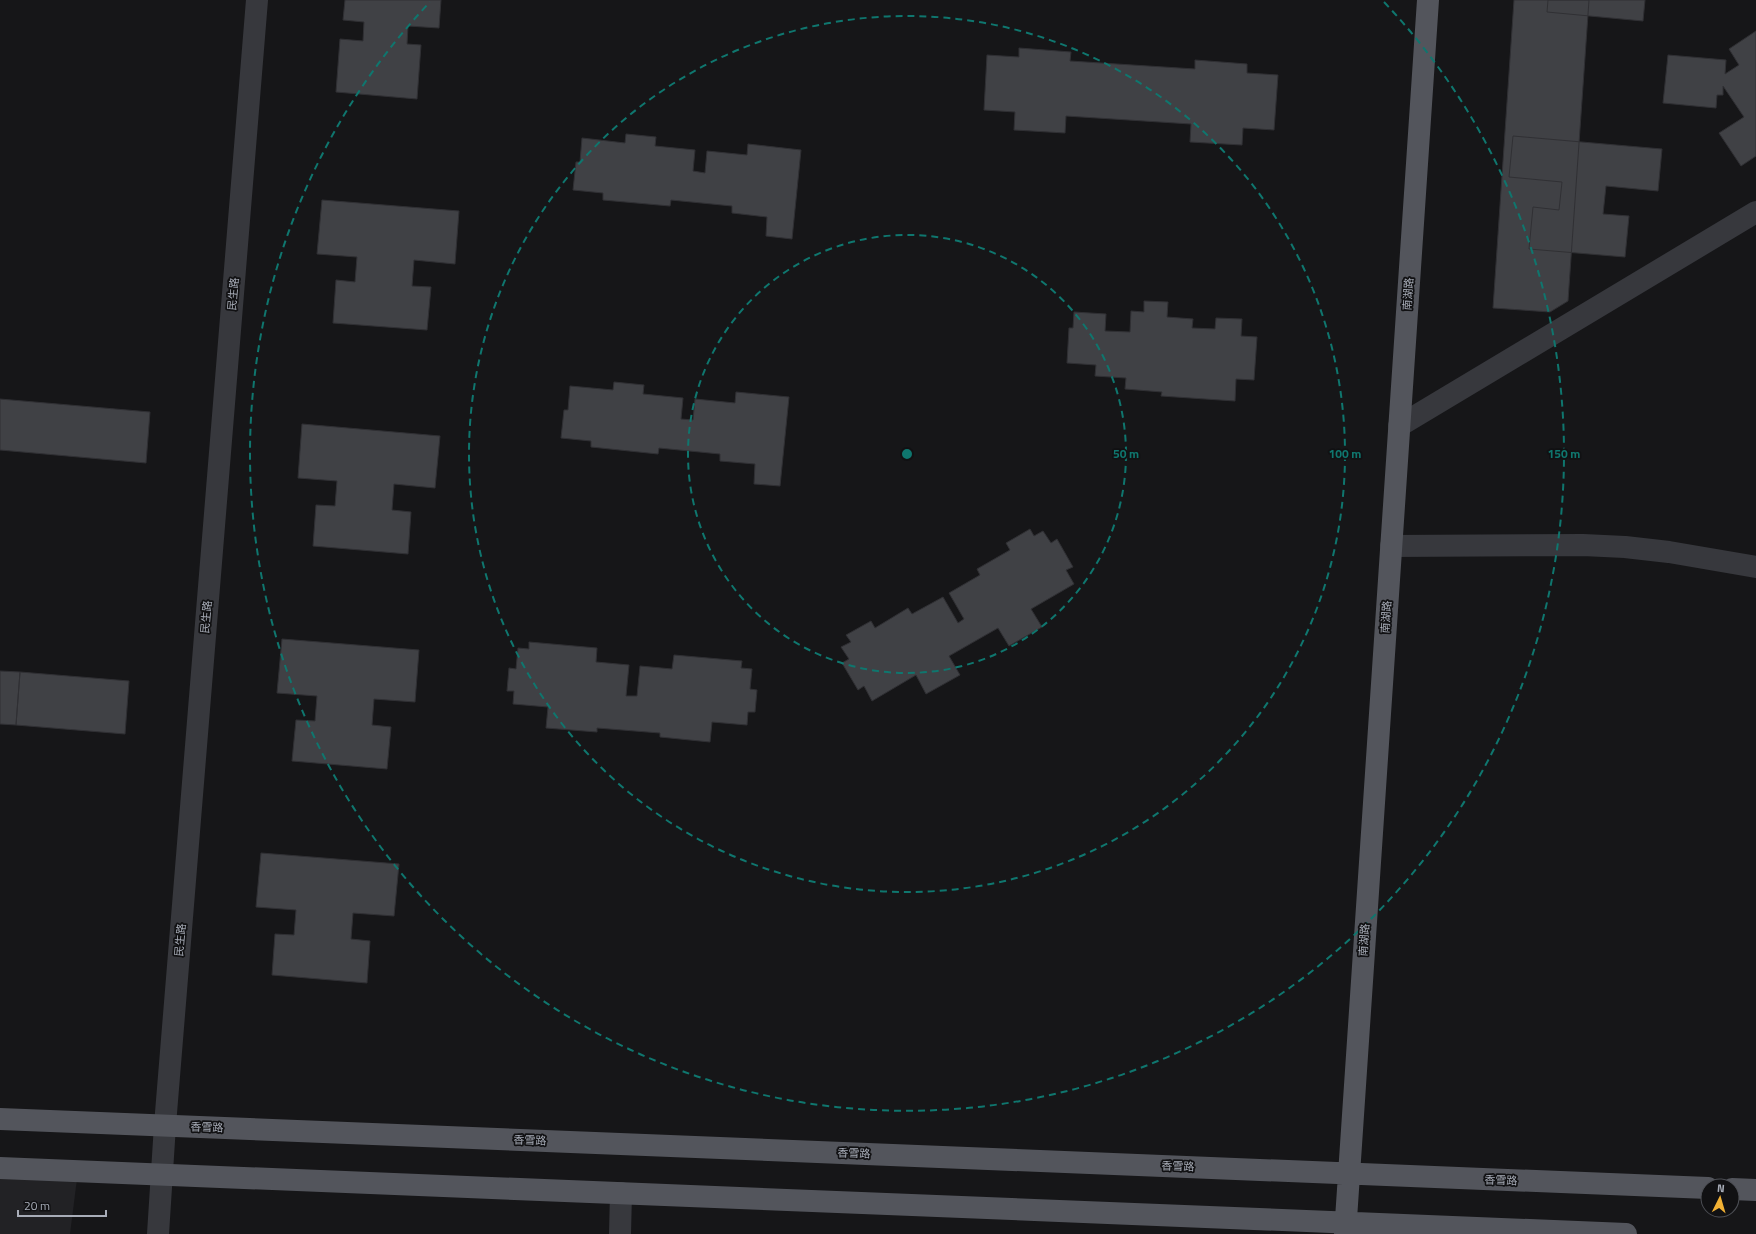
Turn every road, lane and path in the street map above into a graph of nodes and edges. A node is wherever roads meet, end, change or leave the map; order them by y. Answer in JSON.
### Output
{"nodes":[{"id":1,"x":257,"y":0,"type":"edge"},
{"id":2,"x":1428,"y":0,"type":"edge"},
{"id":3,"x":1756,"y":212,"type":"edge"},
{"id":4,"x":1399,"y":426,"type":"junction"},
{"id":5,"x":1391,"y":546,"type":"junction"},
{"id":6,"x":1756,"y":567,"type":"edge"},
{"id":7,"x":0,"y":1119,"type":"edge"},
{"id":8,"x":164,"y":1125,"type":"junction"},
{"id":9,"x":0,"y":1168,"type":"edge"},
{"id":10,"x":1348,"y":1173,"type":"junction"},
{"id":11,"x":162,"y":1174,"type":"junction"},
{"id":12,"x":1700,"y":1188,"type":"edge"},
{"id":13,"x":1740,"y":1189,"type":"edge"},
{"id":14,"x":1756,"y":1190,"type":"edge"},
{"id":15,"x":621,"y":1193,"type":"junction"},
{"id":16,"x":1345,"y":1228,"type":"edge"},
{"id":17,"x":158,"y":1234,"type":"edge"},
{"id":18,"x":620,"y":1234,"type":"edge"},
{"id":19,"x":1626,"y":1234,"type":"edge"}],
"edges":[{"from":1,"to":8,"type":"street","name":"民生路"},
{"from":2,"to":4,"type":"main road","name":"南湖路"},
{"from":3,"to":4,"type":"street"},
{"from":4,"to":5,"type":"main road","name":"南湖路"},
{"from":5,"to":6,"type":"street"},
{"from":5,"to":10,"type":"main road","name":"南湖路"},
{"from":7,"to":8,"type":"main road","name":"香雪路"},
{"from":8,"to":10,"type":"main road","name":"香雪路"},
{"from":8,"to":11,"type":"street","name":"民生路"},
{"from":9,"to":11,"type":"main road"},
{"from":10,"to":12,"type":"main road","name":"香雪路"},
{"from":10,"to":16,"type":"main road","name":"南湖路"},
{"from":11,"to":15,"type":"main road"},
{"from":11,"to":17,"type":"street","name":"民生路"},
{"from":13,"to":14,"type":"main road"},
{"from":15,"to":16,"type":"main road"},
{"from":15,"to":18,"type":"street"},
{"from":16,"to":19,"type":"main road"}]}
